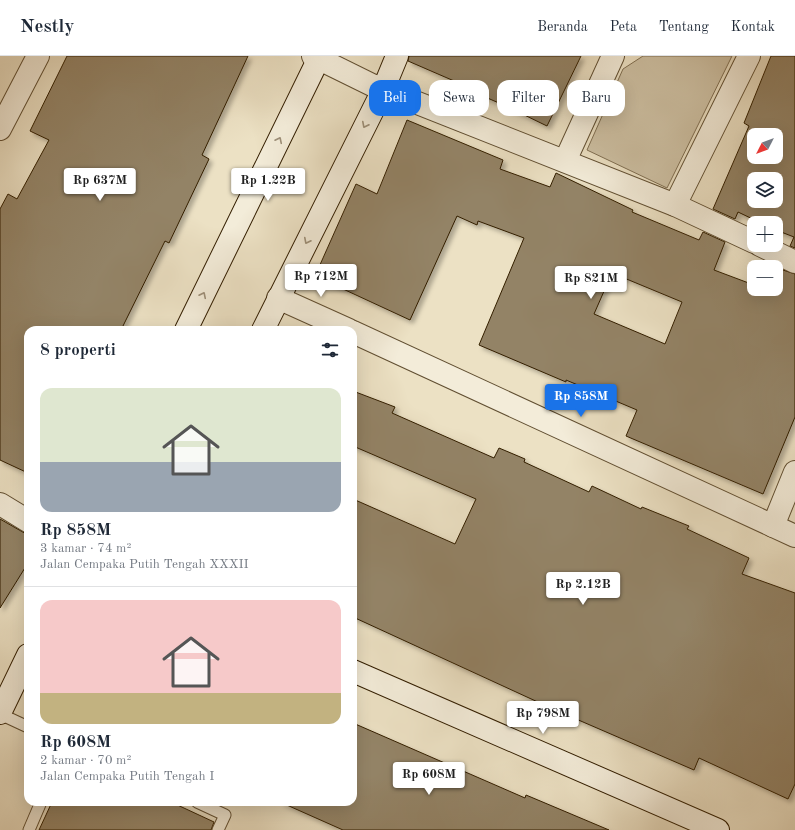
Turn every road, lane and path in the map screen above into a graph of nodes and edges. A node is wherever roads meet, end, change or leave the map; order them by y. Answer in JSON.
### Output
{"nodes":[{"id":1,"x":38,"y":56,"type":"edge"},
{"id":2,"x":397,"y":56,"type":"edge"},
{"id":3,"x":612,"y":56,"type":"edge"},
{"id":4,"x":749,"y":56,"type":"edge"},
{"id":5,"x":321,"y":59,"type":"edge"},
{"id":6,"x":379,"y":80,"type":"edge"},
{"id":7,"x":369,"y":83,"type":"edge"},
{"id":8,"x":369,"y":99,"type":"edge"},
{"id":9,"x":6,"y":101,"type":"edge"},
{"id":10,"x":421,"y":104,"type":"edge"},
{"id":11,"x":0,"y":129,"type":"edge"},
{"id":12,"x":565,"y":161,"type":"junction"},
{"id":13,"x":675,"y":205,"type":"junction"},
{"id":14,"x":747,"y":239,"type":"edge"},
{"id":15,"x":774,"y":252,"type":"edge"},
{"id":16,"x":795,"y":262,"type":"edge"},
{"id":17,"x":278,"y":298,"type":"junction"},
{"id":18,"x":188,"y":326,"type":"edge"},
{"id":19,"x":265,"y":326,"type":"edge"},
{"id":20,"x":340,"y":326,"type":"edge"},
{"id":21,"x":357,"y":334,"type":"edge"},
{"id":22,"x":795,"y":472,"type":"edge"},
{"id":23,"x":0,"y":504,"type":"edge"},
{"id":24,"x":24,"y":519,"type":"edge"},
{"id":25,"x":773,"y":526,"type":"junction"},
{"id":26,"x":795,"y":536,"type":"edge"},
{"id":27,"x":24,"y":666,"type":"edge"},
{"id":28,"x":357,"y":673,"type":"edge"},
{"id":29,"x":5,"y":716,"type":"edge"},
{"id":30,"x":24,"y":725,"type":"edge"},
{"id":31,"x":39,"y":806,"type":"edge"},
{"id":32,"x":206,"y":806,"type":"edge"},
{"id":33,"x":29,"y":830,"type":"edge"},
{"id":34,"x":218,"y":830,"type":"edge"},
{"id":35,"x":718,"y":830,"type":"edge"}],
"edges":[{"from":1,"to":9,"type":"street"},
{"from":2,"to":6,"type":"street"},
{"from":3,"to":12,"type":"street"},
{"from":4,"to":13,"type":"street"},
{"from":5,"to":7,"type":"street"},
{"from":18,"to":5,"type":"street","one_way":true},
{"from":8,"to":17,"type":"street","one_way":true},
{"from":9,"to":11,"type":"street"},
{"from":10,"to":12,"type":"street"},
{"from":12,"to":13,"type":"street"},
{"from":13,"to":14,"type":"street"},
{"from":15,"to":16,"type":"street"},
{"from":17,"to":19,"type":"street"},
{"from":17,"to":20,"type":"street"},
{"from":21,"to":25,"type":"street"},
{"from":22,"to":25,"type":"street"},
{"from":23,"to":24,"type":"street"},
{"from":25,"to":26,"type":"street"},
{"from":27,"to":29,"type":"street"},
{"from":28,"to":35,"type":"street"},
{"from":29,"to":30,"type":"lane"},
{"from":31,"to":33,"type":"lane"},
{"from":32,"to":34,"type":"lane"}]}
